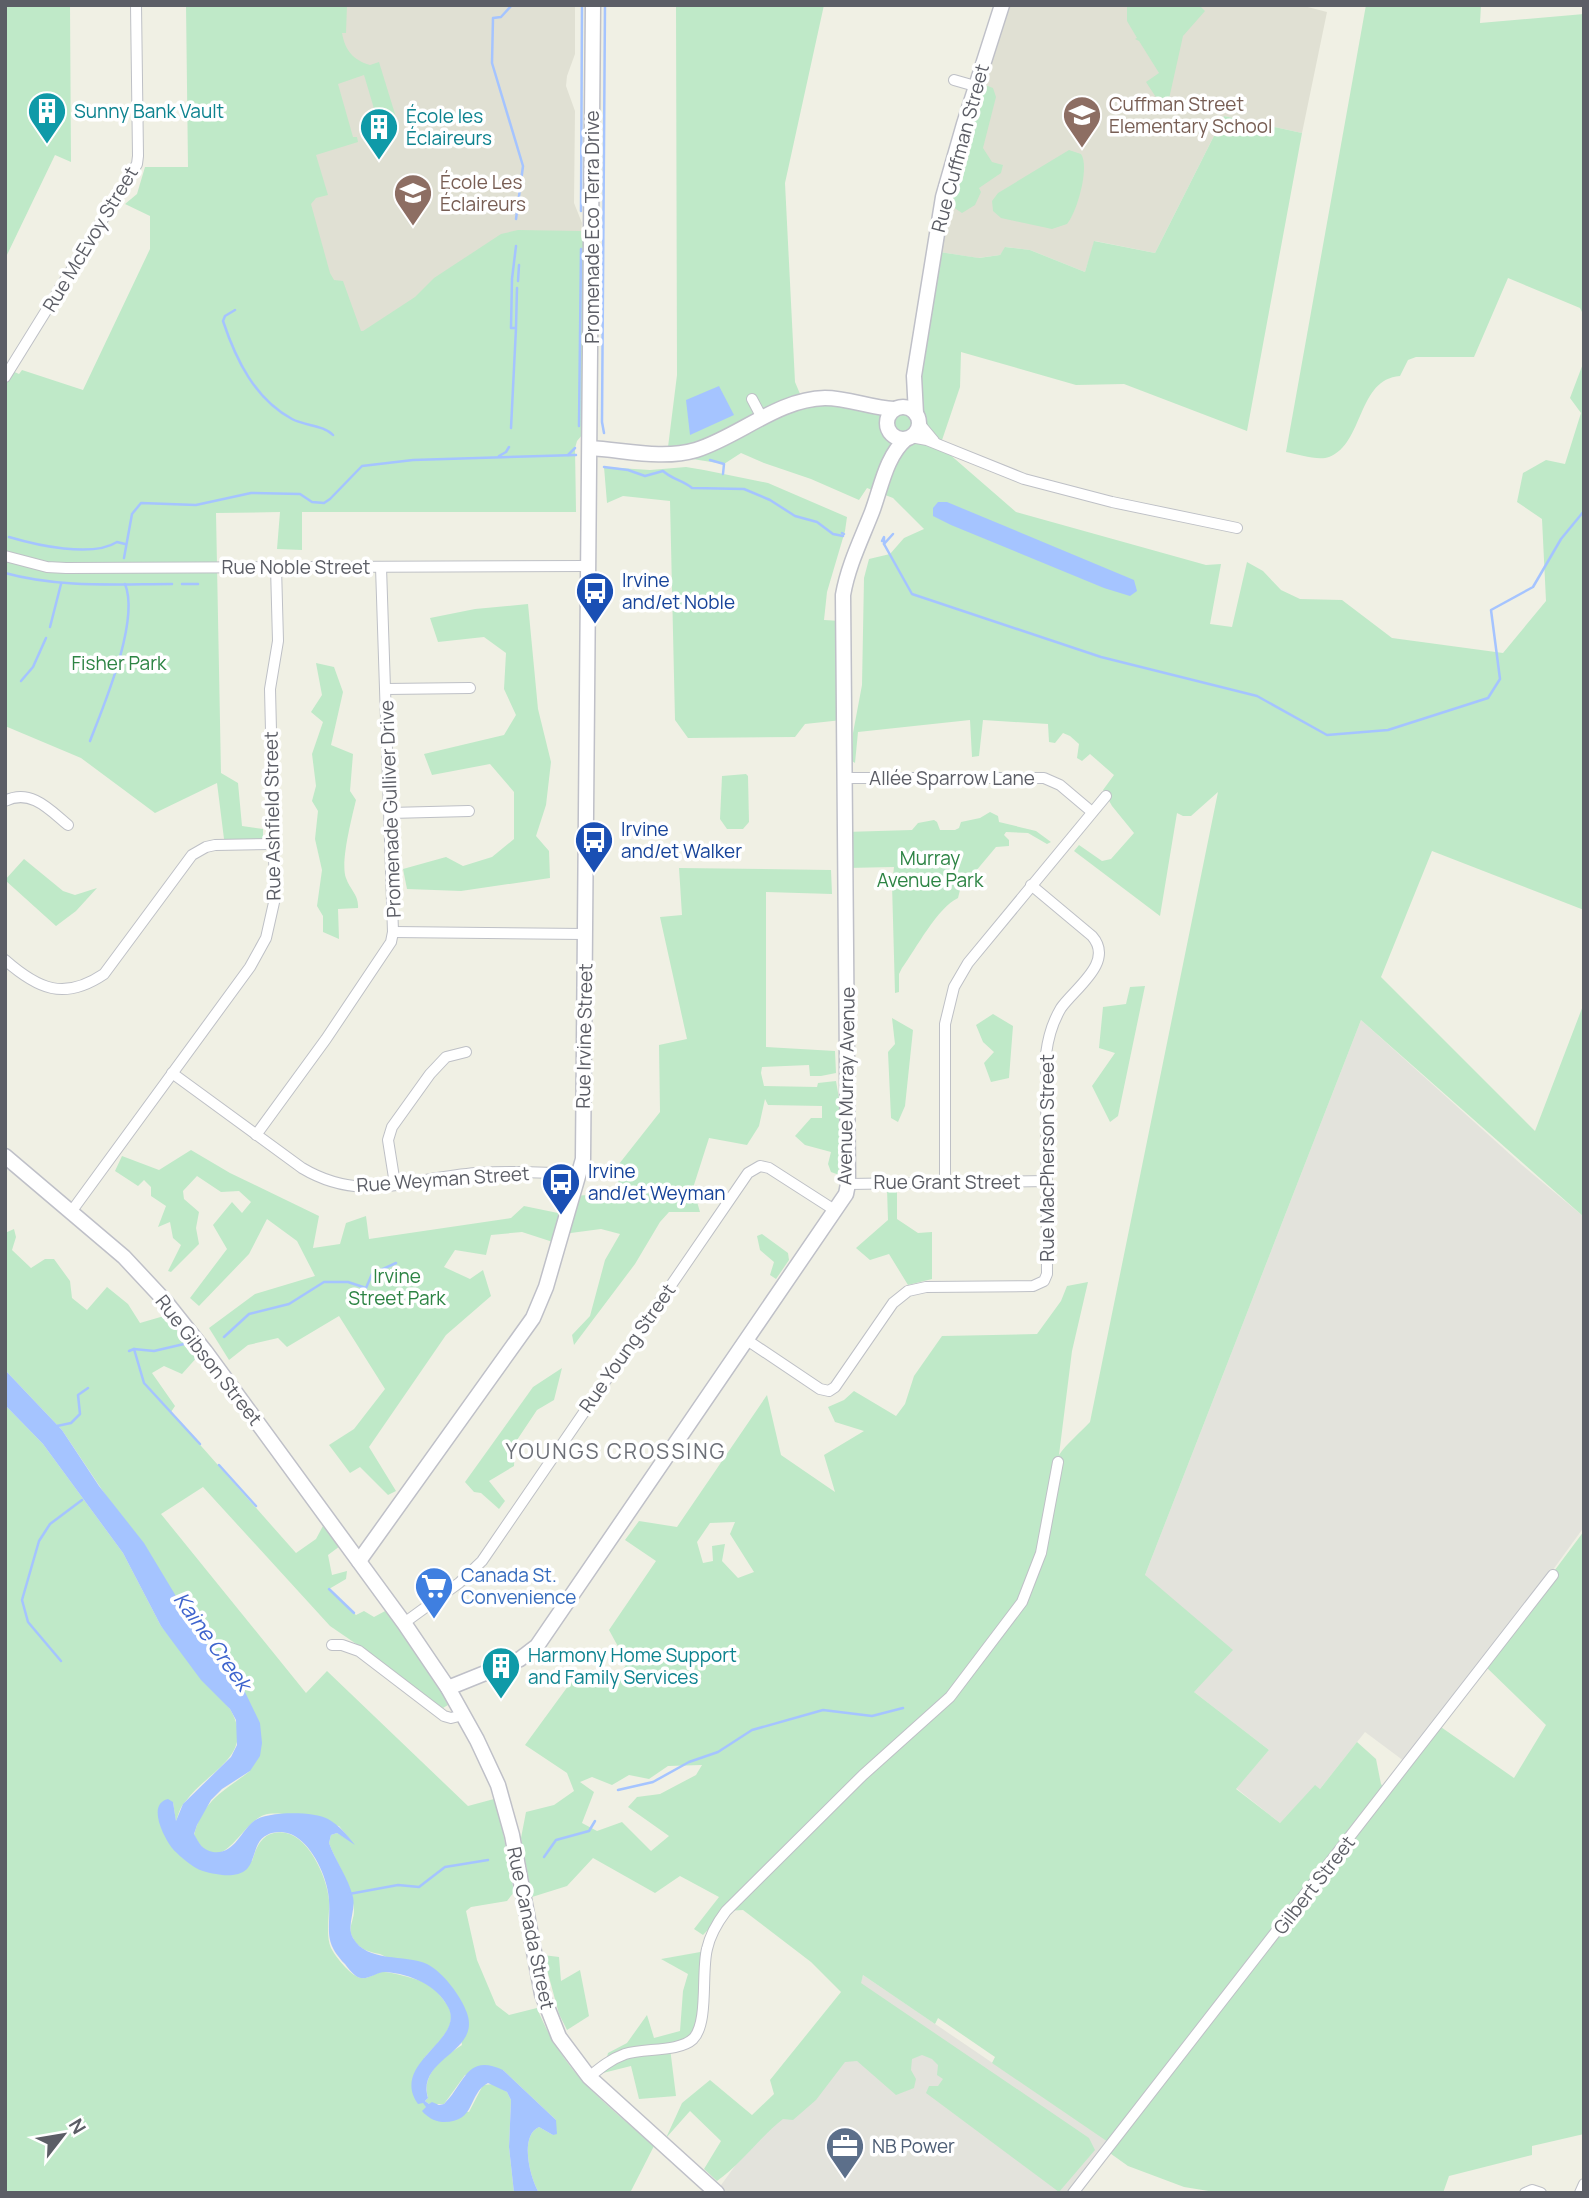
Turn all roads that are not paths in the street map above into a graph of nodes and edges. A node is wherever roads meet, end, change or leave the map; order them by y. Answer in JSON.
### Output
{"nodes":[{"id":1,"x":136,"y":5,"type":"edge"},
{"id":2,"x":593,"y":5,"type":"edge"},
{"id":3,"x":1002,"y":5,"type":"edge"},
{"id":4,"x":954,"y":80,"type":"dead end"},
{"id":5,"x":975,"y":86,"type":"junction"},
{"id":6,"x":914,"y":376,"type":"junction"},
{"id":7,"x":5,"y":377,"type":"edge"},
{"id":8,"x":752,"y":399,"type":"dead end"},
{"id":9,"x":860,"y":404,"type":"junction"},
{"id":10,"x":896,"y":409,"type":"junction"},
{"id":11,"x":762,"y":418,"type":"junction"},
{"id":12,"x":888,"y":428,"type":"junction"},
{"id":13,"x":913,"y":428,"type":"junction"},
{"id":14,"x":590,"y":449,"type":"junction"},
{"id":15,"x":888,"y":466,"type":"junction"},
{"id":16,"x":1237,"y":528,"type":"dead end"},
{"id":17,"x":5,"y":556,"type":"edge"},
{"id":18,"x":587,"y":566,"type":"junction"},
{"id":19,"x":276,"y":567,"type":"junction"},
{"id":20,"x":381,"y":567,"type":"junction"},
{"id":21,"x":470,"y":688,"type":"dead end"},
{"id":22,"x":386,"y":689,"type":"junction"},
{"id":23,"x":843,"y":778,"type":"junction"},
{"id":24,"x":1106,"y":796,"type":"dead end"},
{"id":25,"x":5,"y":801,"type":"edge"},
{"id":26,"x":469,"y":811,"type":"dead end"},
{"id":27,"x":1092,"y":812,"type":"junction"},
{"id":28,"x":390,"y":813,"type":"junction"},
{"id":29,"x":68,"y":825,"type":"dead end"},
{"id":30,"x":274,"y":844,"type":"junction"},
{"id":31,"x":1031,"y":885,"type":"junction"},
{"id":32,"x":393,"y":932,"type":"junction"},
{"id":33,"x":585,"y":934,"type":"junction"},
{"id":34,"x":5,"y":960,"type":"edge"},
{"id":35,"x":466,"y":1052,"type":"dead end"},
{"id":36,"x":172,"y":1073,"type":"junction"},
{"id":37,"x":256,"y":1135,"type":"junction"},
{"id":38,"x":5,"y":1156,"type":"edge"},
{"id":39,"x":580,"y":1175,"type":"junction"},
{"id":40,"x":1047,"y":1181,"type":"junction"},
{"id":41,"x":945,"y":1182,"type":"junction"},
{"id":42,"x":395,"y":1184,"type":"junction"},
{"id":43,"x":848,"y":1184,"type":"junction"},
{"id":44,"x":836,"y":1211,"type":"junction"},
{"id":45,"x":71,"y":1212,"type":"junction"},
{"id":46,"x":747,"y":1340,"type":"junction"},
{"id":47,"x":1058,"y":1461,"type":"dead end"},
{"id":48,"x":359,"y":1560,"type":"junction"},
{"id":49,"x":1553,"y":1575,"type":"dead end"},
{"id":50,"x":404,"y":1623,"type":"junction"},
{"id":51,"x":332,"y":1645,"type":"dead end"},
{"id":52,"x":449,"y":1688,"type":"junction"},
{"id":53,"x":463,"y":1715,"type":"junction"},
{"id":54,"x":589,"y":2077,"type":"junction"},
{"id":55,"x":1584,"y":2184,"type":"edge"},
{"id":56,"x":716,"y":2193,"type":"edge"},
{"id":57,"x":1073,"y":2193,"type":"edge"},
{"id":58,"x":1525,"y":2193,"type":"edge"},
{"id":59,"x":1541,"y":2193,"type":"edge"},
{"id":60,"x":1580,"y":2193,"type":"edge"}],
"edges":[{"from":1,"to":7,"type":"street","name":"Rue McEvoy Street"},
{"from":2,"to":14,"type":"street","name":"Promenade Eco Terra Drive"},
{"from":3,"to":5,"type":"street","name":"Rue Cuffman Street"},
{"from":4,"to":5,"type":"street"},
{"from":5,"to":6,"type":"street","name":"Rue Cuffman Street"},
{"from":6,"to":10,"type":"street"},
{"from":6,"to":13,"type":"street"},
{"from":8,"to":11,"type":"street"},
{"from":9,"to":10,"type":"street"},
{"from":9,"to":11,"type":"street"},
{"from":9,"to":12,"type":"street"},
{"from":10,"to":12,"type":"street"},
{"from":10,"to":13,"type":"street"},
{"from":11,"to":14,"type":"street"},
{"from":12,"to":13,"type":"street"},
{"from":12,"to":15,"type":"street","name":"Avenue Murray Avenue"},
{"from":13,"to":15,"type":"street","name":"Avenue Murray Avenue"},
{"from":13,"to":16,"type":"street"},
{"from":14,"to":18,"type":"street","name":"Rue Irvine Street"},
{"from":15,"to":23,"type":"street","name":"Avenue Murray Avenue"},
{"from":17,"to":19,"type":"street","name":"Rue Noble Street"},
{"from":18,"to":20,"type":"street","name":"Rue Noble Street"},
{"from":18,"to":33,"type":"street","name":"Rue Irvine Street"},
{"from":19,"to":20,"type":"street","name":"Rue Noble Street"},
{"from":19,"to":30,"type":"street","name":"Rue Ashfield Street"},
{"from":20,"to":22,"type":"street","name":"Promenade Gulliver Drive"},
{"from":21,"to":22,"type":"street"},
{"from":22,"to":28,"type":"street","name":"Promenade Gulliver Drive"},
{"from":23,"to":27,"type":"street","name":"Allée Sparrow Lane"},
{"from":23,"to":43,"type":"street","name":"Avenue Murray Avenue"},
{"from":24,"to":27,"type":"street"},
{"from":25,"to":29,"type":"street"},
{"from":26,"to":28,"type":"street"},
{"from":27,"to":31,"type":"street"},
{"from":28,"to":32,"type":"street","name":"Promenade Gulliver Drive"},
{"from":30,"to":34,"type":"street"},
{"from":30,"to":36,"type":"street","name":"Rue Ashfield Street"},
{"from":31,"to":40,"type":"street","name":"Rue MacPherson Street"},
{"from":31,"to":41,"type":"street"},
{"from":32,"to":33,"type":"street"},
{"from":32,"to":37,"type":"street","name":"Promenade Gulliver Drive"},
{"from":33,"to":39,"type":"street","name":"Rue Irvine Street"},
{"from":35,"to":42,"type":"street"},
{"from":36,"to":37,"type":"street","name":"Rue Weyman Street"},
{"from":36,"to":45,"type":"street","name":"Rue Ashfield Street"},
{"from":37,"to":42,"type":"street","name":"Rue Weyman Street"},
{"from":38,"to":45,"type":"street","name":"Rue Gibson Street"},
{"from":39,"to":42,"type":"street","name":"Rue Weyman Street"},
{"from":39,"to":48,"type":"street","name":"Rue Irvine Street"},
{"from":40,"to":41,"type":"street","name":"Rue Grant Street"},
{"from":40,"to":46,"type":"street","name":"Rue MacPherson Street"},
{"from":41,"to":43,"type":"street","name":"Rue Grant Street"},
{"from":43,"to":44,"type":"street","name":"Avenue Murray Avenue"},
{"from":44,"to":46,"type":"street","name":"Avenue Murray Avenue"},
{"from":44,"to":50,"type":"street","name":"Rue Young Street"},
{"from":45,"to":48,"type":"street","name":"Rue Gibson Street"},
{"from":46,"to":52,"type":"street","name":"Avenue Murray Avenue"},
{"from":47,"to":54,"type":"street"},
{"from":48,"to":50,"type":"street","name":"Rue Gibson Street"},
{"from":49,"to":57,"type":"street","name":"Gilbert Street"},
{"from":50,"to":52,"type":"street","name":"Rue Canada Street"},
{"from":51,"to":53,"type":"street"},
{"from":52,"to":53,"type":"street","name":"Rue Canada Street"},
{"from":53,"to":54,"type":"street","name":"Rue Canada Street"},
{"from":54,"to":56,"type":"street","name":"Rue Canada Street"},
{"from":55,"to":60,"type":"street"},
{"from":58,"to":59,"type":"street"}]}
